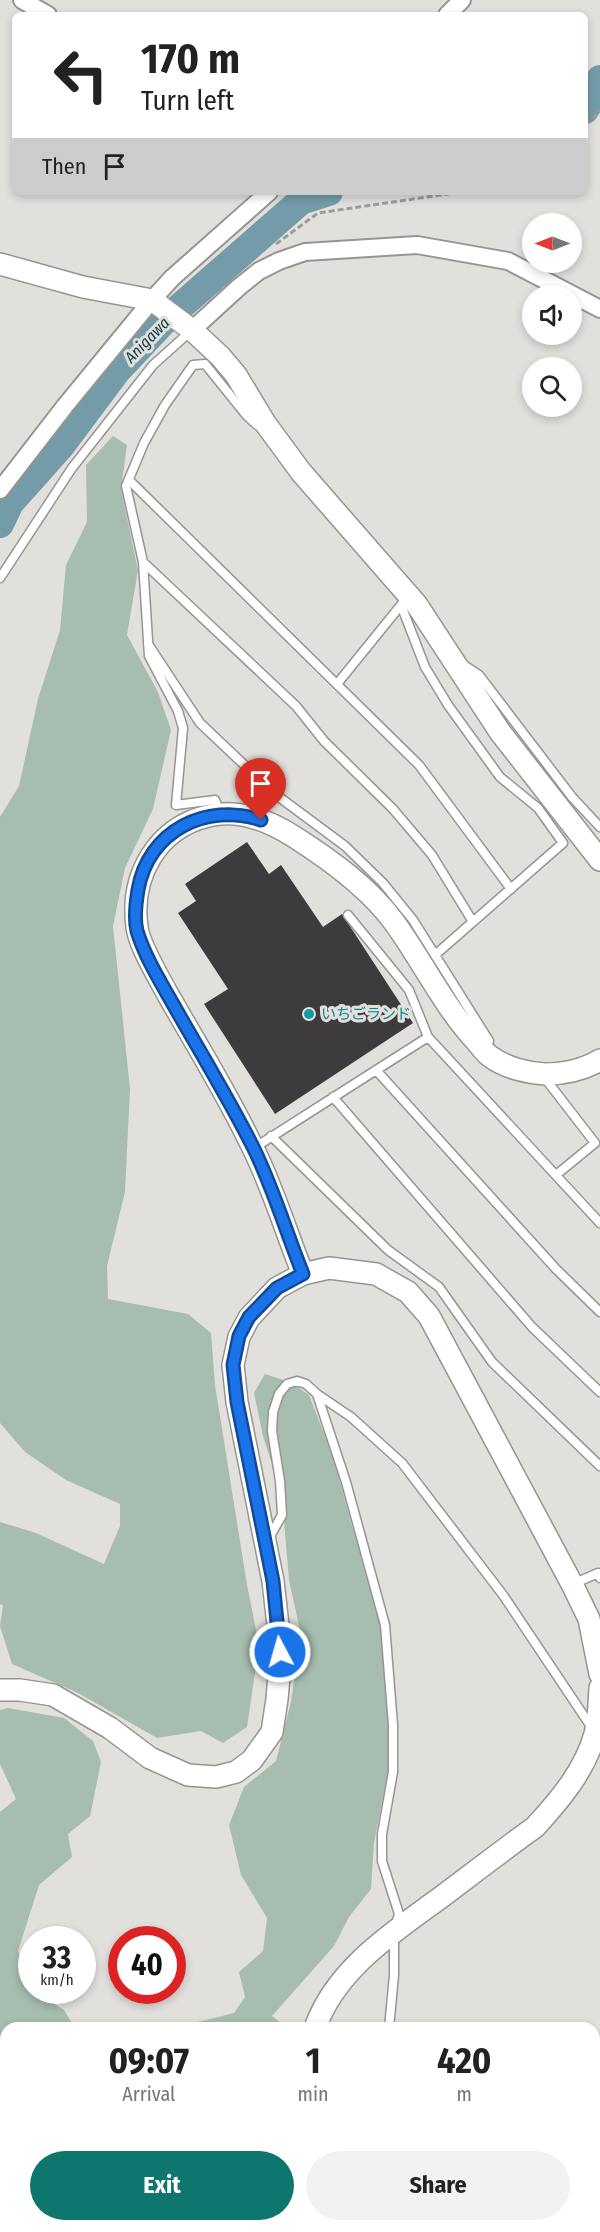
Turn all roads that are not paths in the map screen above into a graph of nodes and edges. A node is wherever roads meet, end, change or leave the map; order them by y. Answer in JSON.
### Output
{"nodes":[{"id":1,"x":22,"y":0,"type":"edge"},
{"id":2,"x":462,"y":0,"type":"edge"},
{"id":3,"x":43,"y":12,"type":"edge"},
{"id":4,"x":450,"y":12,"type":"edge"},
{"id":5,"x":266,"y":195,"type":"edge"},
{"id":6,"x":0,"y":264,"type":"edge"},
{"id":7,"x":156,"y":302,"type":"junction"},
{"id":8,"x":600,"y":309,"type":"edge"},
{"id":9,"x":192,"y":330,"type":"junction"},
{"id":10,"x":301,"y":472,"type":"junction"},
{"id":11,"x":129,"y":480,"type":"junction"},
{"id":12,"x":0,"y":490,"type":"edge"},
{"id":13,"x":143,"y":562,"type":"junction"},
{"id":14,"x":0,"y":578,"type":"edge"},
{"id":15,"x":405,"y":600,"type":"junction"},
{"id":16,"x":148,"y":644,"type":"junction"},
{"id":17,"x":454,"y":660,"type":"junction"},
{"id":18,"x":337,"y":684,"type":"junction"},
{"id":19,"x":550,"y":811,"type":"junction"},
{"id":20,"x":220,"y":813,"type":"junction"},
{"id":21,"x":600,"y":827,"type":"edge"},
{"id":22,"x":600,"y":860,"type":"edge"},
{"id":23,"x":511,"y":889,"type":"junction"},
{"id":24,"x":348,"y":915,"type":"dead end"},
{"id":25,"x":473,"y":922,"type":"junction"},
{"id":26,"x":435,"y":955,"type":"junction"},
{"id":27,"x":428,"y":1037,"type":"junction"},
{"id":28,"x":483,"y":1049,"type":"junction"},
{"id":29,"x":600,"y":1060,"type":"edge"},
{"id":30,"x":376,"y":1070,"type":"junction"},
{"id":31,"x":541,"y":1074,"type":"junction"},
{"id":32,"x":333,"y":1097,"type":"junction"},
{"id":33,"x":271,"y":1136,"type":"junction"},
{"id":34,"x":253,"y":1148,"type":"junction"},
{"id":35,"x":556,"y":1175,"type":"junction"},
{"id":36,"x":600,"y":1223,"type":"edge"},
{"id":37,"x":303,"y":1274,"type":"junction"},
{"id":38,"x":600,"y":1312,"type":"edge"},
{"id":39,"x":600,"y":1392,"type":"edge"},
{"id":40,"x":317,"y":1394,"type":"junction"},
{"id":41,"x":600,"y":1466,"type":"edge"},
{"id":42,"x":266,"y":1544,"type":"junction"},
{"id":43,"x":600,"y":1578,"type":"edge"},
{"id":44,"x":572,"y":1584,"type":"junction"},
{"id":45,"x":600,"y":1674,"type":"edge"},
{"id":46,"x":600,"y":1688,"type":"edge"},
{"id":47,"x":0,"y":1690,"type":"edge"},
{"id":48,"x":598,"y":1735,"type":"edge"},
{"id":49,"x":394,"y":1931,"type":"junction"},
{"id":50,"x":317,"y":2022,"type":"edge"},
{"id":51,"x":390,"y":2022,"type":"edge"}],
"edges":[{"from":1,"to":3,"type":"street"},
{"from":2,"to":4,"type":"street"},
{"from":5,"to":7,"type":"street"},
{"from":6,"to":7,"type":"street"},
{"from":7,"to":9,"type":"street"},
{"from":7,"to":12,"type":"street"},
{"from":8,"to":9,"type":"street"},
{"from":9,"to":10,"type":"street"},
{"from":9,"to":14,"type":"lane"},
{"from":10,"to":11,"type":"lane"},
{"from":10,"to":15,"type":"street"},
{"from":11,"to":13,"type":"lane"},
{"from":11,"to":18,"type":"lane"},
{"from":13,"to":16,"type":"lane"},
{"from":13,"to":25,"type":"lane"},
{"from":15,"to":17,"type":"street"},
{"from":15,"to":18,"type":"lane"},
{"from":15,"to":19,"type":"lane"},
{"from":16,"to":20,"type":"lane"},
{"from":16,"to":26,"type":"lane"},
{"from":17,"to":19,"type":"street"},
{"from":17,"to":21,"type":"lane"},
{"from":18,"to":23,"type":"lane"},
{"from":19,"to":22,"type":"street"},
{"from":19,"to":23,"type":"lane"},
{"from":20,"to":28,"type":"street"},
{"from":20,"to":34,"type":"street"},
{"from":23,"to":25,"type":"lane"},
{"from":24,"to":27,"type":"lane"},
{"from":25,"to":26,"type":"lane"},
{"from":26,"to":28,"type":"lane"},
{"from":27,"to":30,"type":"lane"},
{"from":27,"to":35,"type":"lane"},
{"from":28,"to":31,"type":"street"},
{"from":29,"to":31,"type":"street"},
{"from":30,"to":32,"type":"lane"},
{"from":30,"to":38,"type":"lane"},
{"from":31,"to":35,"type":"lane"},
{"from":32,"to":33,"type":"lane"},
{"from":32,"to":39,"type":"lane"},
{"from":33,"to":34,"type":"lane"},
{"from":33,"to":41,"type":"lane"},
{"from":34,"to":37,"type":"street"},
{"from":35,"to":36,"type":"lane"},
{"from":37,"to":42,"type":"street"},
{"from":37,"to":44,"type":"street"},
{"from":40,"to":42,"type":"lane"},
{"from":40,"to":48,"type":"lane"},
{"from":40,"to":49,"type":"lane"},
{"from":42,"to":47,"type":"street"},
{"from":43,"to":44,"type":"lane"},
{"from":44,"to":45,"type":"street"},
{"from":46,"to":48,"type":"street"},
{"from":48,"to":49,"type":"street"},
{"from":49,"to":50,"type":"street"},
{"from":49,"to":51,"type":"lane"}]}
